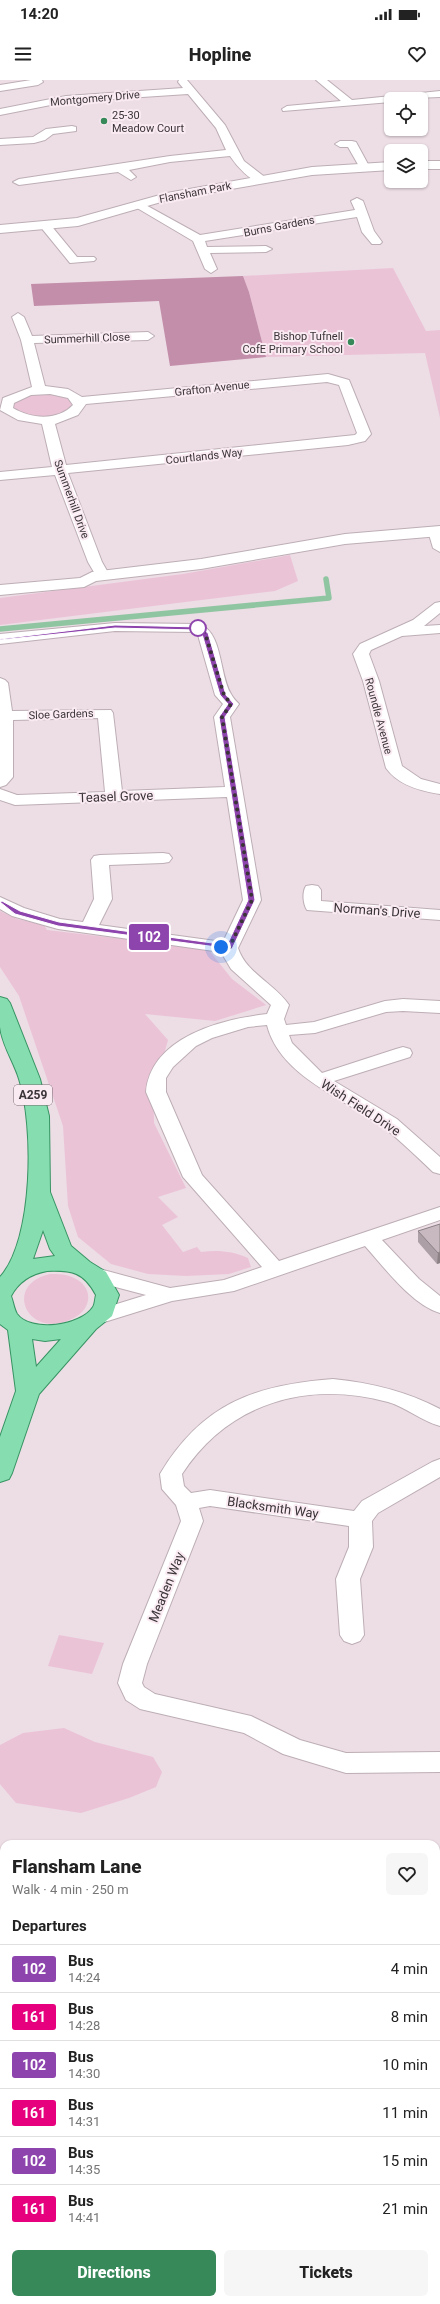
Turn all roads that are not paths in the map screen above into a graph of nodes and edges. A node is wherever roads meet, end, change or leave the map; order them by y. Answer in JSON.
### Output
{"nodes":[{"id":1,"x":181,"y":80,"type":"edge"},
{"id":2,"x":321,"y":80,"type":"edge"},
{"id":3,"x":38,"y":82,"type":"dead end"},
{"id":4,"x":0,"y":88,"type":"edge"},
{"id":5,"x":191,"y":91,"type":"junction"},
{"id":6,"x":440,"y":94,"type":"edge"},
{"id":7,"x":350,"y":103,"type":"junction"},
{"id":8,"x":288,"y":109,"type":"dead end"},
{"id":9,"x":2,"y":110,"type":"edge"},
{"id":10,"x":72,"y":129,"type":"dead end"},
{"id":11,"x":0,"y":142,"type":"edge"},
{"id":12,"x":340,"y":144,"type":"dead end"},
{"id":13,"x":233,"y":152,"type":"junction"},
{"id":14,"x":428,"y":165,"type":"edge"},
{"id":15,"x":440,"y":165,"type":"edge"},
{"id":16,"x":364,"y":166,"type":"junction"},
{"id":17,"x":384,"y":166,"type":"edge"},
{"id":18,"x":120,"y":168,"type":"junction"},
{"id":19,"x":131,"y":177,"type":"dead end"},
{"id":20,"x":262,"y":180,"type":"junction"},
{"id":21,"x":19,"y":182,"type":"dead end"},
{"id":22,"x":357,"y":200,"type":"dead end"},
{"id":23,"x":138,"y":205,"type":"junction"},
{"id":24,"x":360,"y":213,"type":"junction"},
{"id":25,"x":45,"y":225,"type":"junction"},
{"id":26,"x":0,"y":229,"type":"edge"},
{"id":27,"x":198,"y":239,"type":"junction"},
{"id":28,"x":376,"y":242,"type":"dead end"},
{"id":29,"x":266,"y":249,"type":"dead end"},
{"id":30,"x":203,"y":250,"type":"junction"},
{"id":31,"x":90,"y":259,"type":"dead end"},
{"id":32,"x":211,"y":269,"type":"dead end"},
{"id":33,"x":18,"y":317,"type":"dead end"},
{"id":34,"x":148,"y":336,"type":"dead end"},
{"id":35,"x":27,"y":340,"type":"junction"},
{"id":36,"x":40,"y":390,"type":"junction"},
{"id":37,"x":80,"y":401,"type":"junction"},
{"id":38,"x":3,"y":409,"type":"edge"},
{"id":39,"x":47,"y":420,"type":"junction"},
{"id":40,"x":348,"y":441,"type":"joint"},
{"id":41,"x":60,"y":470,"type":"junction"},
{"id":42,"x":0,"y":476,"type":"edge"},
{"id":43,"x":438,"y":531,"type":"edge"},
{"id":44,"x":440,"y":548,"type":"edge"},
{"id":45,"x":98,"y":577,"type":"junction"},
{"id":46,"x":0,"y":590,"type":"edge"},
{"id":47,"x":440,"y":606,"type":"edge"},
{"id":48,"x":440,"y":629,"type":"edge"},
{"id":49,"x":396,"y":634,"type":"junction"},
{"id":50,"x":0,"y":639,"type":"edge"},
{"id":51,"x":0,"y":683,"type":"edge"},
{"id":52,"x":2,"y":716,"type":"edge"},
{"id":53,"x":0,"y":782,"type":"edge"},
{"id":54,"x":440,"y":789,"type":"edge"},
{"id":55,"x":234,"y":792,"type":"junction"},
{"id":56,"x":0,"y":794,"type":"edge"},
{"id":57,"x":114,"y":796,"type":"junction"},
{"id":58,"x":163,"y":858,"type":"dead end"},
{"id":59,"x":312,"y":898,"type":"dead end"},
{"id":60,"x":0,"y":902,"type":"edge"},
{"id":61,"x":440,"y":915,"type":"edge"},
{"id":62,"x":89,"y":928,"type":"junction"},
{"id":63,"x":229,"y":948,"type":"junction"},
{"id":64,"x":0,"y":1003,"type":"edge"},
{"id":65,"x":440,"y":1007,"type":"edge"},
{"id":66,"x":276,"y":1025,"type":"junction"},
{"id":67,"x":403,"y":1053,"type":"dead end"},
{"id":68,"x":319,"y":1080,"type":"junction"},
{"id":69,"x":440,"y":1168,"type":"edge"},
{"id":70,"x":39,"y":1192,"type":"junction"},
{"id":71,"x":440,"y":1213,"type":"edge"},
{"id":72,"x":370,"y":1239,"type":"junction"},
{"id":73,"x":276,"y":1270,"type":"junction"},
{"id":74,"x":90,"y":1272,"type":"junction"},
{"id":75,"x":17,"y":1274,"type":"junction"},
{"id":76,"x":170,"y":1295,"type":"junction"},
{"id":77,"x":0,"y":1296,"type":"edge"},
{"id":78,"x":440,"y":1306,"type":"edge"},
{"id":79,"x":92,"y":1322,"type":"junction"},
{"id":80,"x":19,"y":1326,"type":"junction"},
{"id":81,"x":28,"y":1391,"type":"junction"},
{"id":82,"x":440,"y":1419,"type":"edge"},
{"id":83,"x":440,"y":1467,"type":"edge"},
{"id":84,"x":0,"y":1473,"type":"edge"},
{"id":85,"x":186,"y":1502,"type":"junction"},
{"id":86,"x":360,"y":1520,"type":"junction"},
{"id":87,"x":352,"y":1634,"type":"dead end"},
{"id":88,"x":440,"y":1762,"type":"edge"}],
"edges":[{"from":1,"to":5,"type":"street"},
{"from":2,"to":7,"type":"street"},
{"from":3,"to":4,"type":"street"},
{"from":5,"to":9,"type":"street","name":"Montgomery Drive"},
{"from":5,"to":13,"type":"street"},
{"from":6,"to":7,"type":"street"},
{"from":7,"to":8,"type":"street"},
{"from":10,"to":11,"type":"street"},
{"from":12,"to":16,"type":"street"},
{"from":13,"to":18,"type":"street"},
{"from":13,"to":20,"type":"street"},
{"from":14,"to":15,"type":"street"},
{"from":16,"to":17,"type":"street","name":"Flansham Park"},
{"from":16,"to":20,"type":"street","name":"Flansham Park"},
{"from":18,"to":19,"type":"street"},
{"from":18,"to":21,"type":"street"},
{"from":20,"to":23,"type":"street","name":"Flansham Park"},
{"from":22,"to":24,"type":"street"},
{"from":23,"to":25,"type":"street","name":"Flansham Park"},
{"from":23,"to":27,"type":"street"},
{"from":24,"to":27,"type":"street","name":"Burns Gardens"},
{"from":24,"to":28,"type":"street"},
{"from":25,"to":26,"type":"street","name":"Flansham Park"},
{"from":25,"to":31,"type":"street"},
{"from":27,"to":30,"type":"street"},
{"from":29,"to":30,"type":"street"},
{"from":30,"to":32,"type":"street"},
{"from":33,"to":35,"type":"street"},
{"from":34,"to":35,"type":"street","name":"Summerhill Close"},
{"from":35,"to":36,"type":"street"},
{"from":36,"to":37,"type":"street"},
{"from":36,"to":38,"type":"street"},
{"from":37,"to":39,"type":"street"},
{"from":37,"to":40,"type":"street","name":"Grafton Avenue"},
{"from":38,"to":39,"type":"street"},
{"from":39,"to":41,"type":"street","name":"Summerhill Drive"},
{"from":40,"to":41,"type":"street","name":"Courtlands Way"},
{"from":41,"to":42,"type":"street","name":"Courtlands Way"},
{"from":41,"to":45,"type":"street","name":"Summerhill Drive"},
{"from":43,"to":44,"type":"street"},
{"from":43,"to":45,"type":"street"},
{"from":45,"to":46,"type":"street"},
{"from":47,"to":49,"type":"street","name":"Roundle Avenue"},
{"from":48,"to":49,"type":"street","name":"Roundle Avenue"},
{"from":49,"to":54,"type":"street","name":"Roundle Avenue"},
{"from":50,"to":55,"type":"street"},
{"from":51,"to":52,"type":"street"},
{"from":52,"to":53,"type":"street"},
{"from":52,"to":57,"type":"street","name":"Sloe Gardens"},
{"from":55,"to":57,"type":"street","name":"Teasel Grove"},
{"from":55,"to":63,"type":"street"},
{"from":56,"to":57,"type":"street","name":"Teasel Grove"},
{"from":58,"to":62,"type":"street"},
{"from":59,"to":61,"type":"street","name":"Norman's Drive"},
{"from":60,"to":62,"type":"street"},
{"from":62,"to":63,"type":"street"},
{"from":63,"to":66,"type":"street"},
{"from":64,"to":70,"type":"main road","number":"A259"},
{"from":65,"to":66,"type":"street"},
{"from":66,"to":68,"type":"street","name":"Wish Field Drive"},
{"from":66,"to":73,"type":"street"},
{"from":67,"to":68,"type":"street"},
{"from":68,"to":69,"type":"street","name":"Wish Field Drive"},
{"from":70,"to":74,"type":"main road","number":"A259"},
{"from":70,"to":75,"type":"main road","number":"A259"},
{"from":71,"to":72,"type":"street"},
{"from":72,"to":73,"type":"street"},
{"from":72,"to":78,"type":"street"},
{"from":73,"to":76,"type":"street"},
{"from":74,"to":75,"type":"main road"},
{"from":74,"to":76,"type":"street"},
{"from":74,"to":79,"type":"main road"},
{"from":75,"to":77,"type":"main road"},
{"from":76,"to":79,"type":"street"},
{"from":77,"to":80,"type":"main road"},
{"from":79,"to":80,"type":"main road"},
{"from":79,"to":81,"type":"main road"},
{"from":80,"to":81,"type":"main road"},
{"from":81,"to":84,"type":"main road"},
{"from":82,"to":85,"type":"street","name":"Meaden Way"},
{"from":83,"to":86,"type":"street"},
{"from":85,"to":86,"type":"street","name":"Blacksmith Way"},
{"from":85,"to":88,"type":"street","name":"Meaden Way"},
{"from":86,"to":87,"type":"street"}]}
